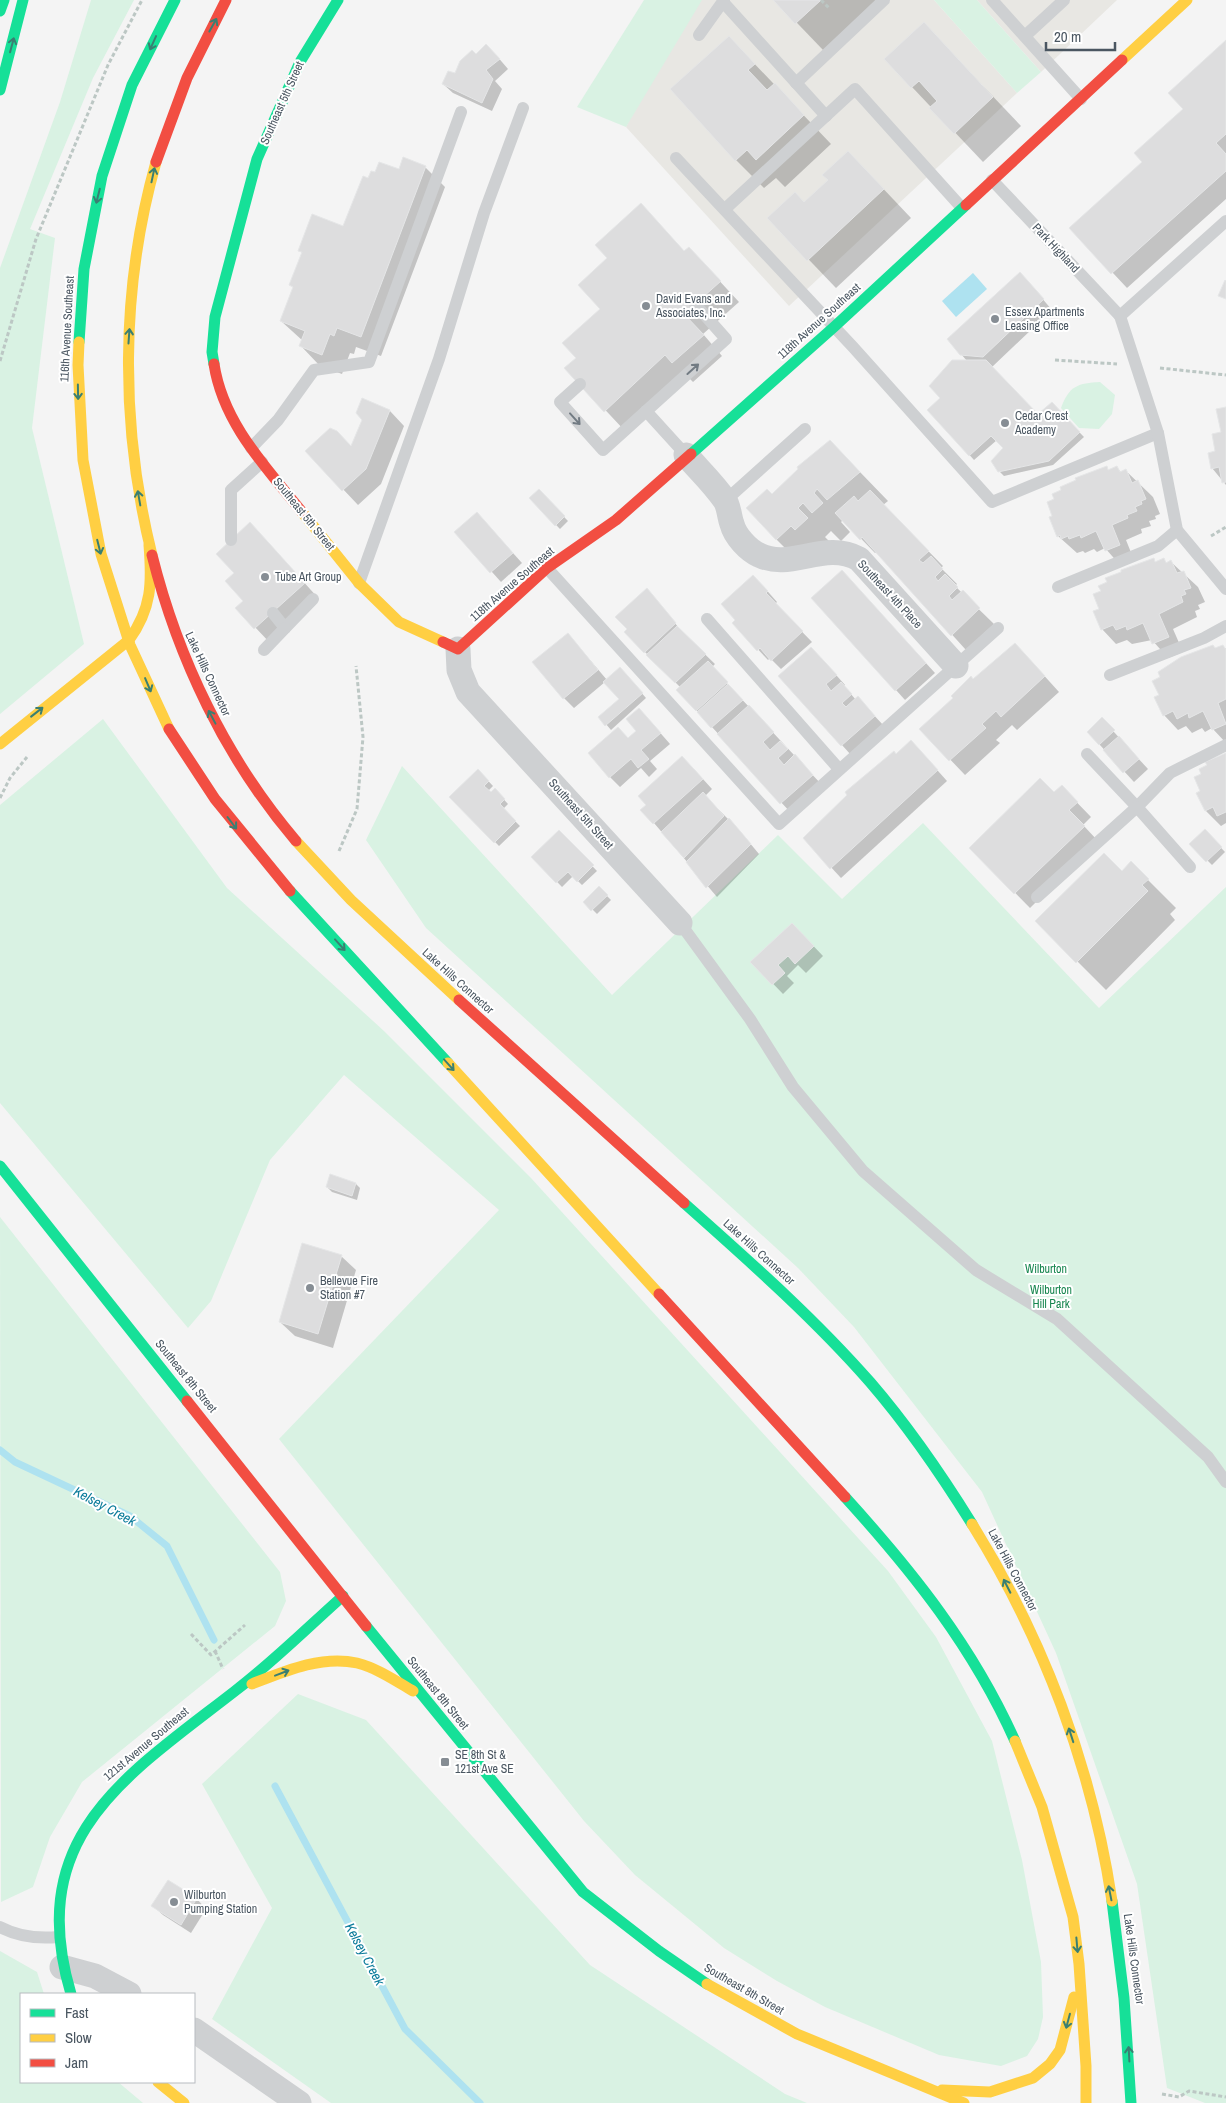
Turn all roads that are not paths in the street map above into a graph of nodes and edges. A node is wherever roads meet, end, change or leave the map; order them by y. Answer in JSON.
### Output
{"nodes":[{"id":1,"x":4,"y":0,"type":"edge"},
{"id":2,"x":24,"y":0,"type":"edge"},
{"id":3,"x":175,"y":0,"type":"edge"},
{"id":4,"x":226,"y":0,"type":"edge"},
{"id":5,"x":338,"y":0,"type":"edge"},
{"id":6,"x":884,"y":0,"type":"edge"},
{"id":7,"x":992,"y":0,"type":"edge"},
{"id":8,"x":1064,"y":0,"type":"edge"},
{"id":9,"x":1188,"y":0,"type":"edge"},
{"id":10,"x":724,"y":1,"type":"edge"},
{"id":11,"x":0,"y":11,"type":"edge"},
{"id":12,"x":699,"y":35,"type":"dead end"},
{"id":13,"x":1025,"y":36,"type":"junction"},
{"id":14,"x":796,"y":83,"type":"junction"},
{"id":15,"x":0,"y":90,"type":"edge"},
{"id":16,"x":1081,"y":99,"type":"junction"},
{"id":17,"x":523,"y":108,"type":"dead end"},
{"id":18,"x":461,"y":112,"type":"dead end"},
{"id":19,"x":826,"y":116,"type":"junction"},
{"id":20,"x":676,"y":158,"type":"dead end"},
{"id":21,"x":992,"y":180,"type":"junction"},
{"id":22,"x":962,"y":208,"type":"junction"},
{"id":23,"x":725,"y":209,"type":"junction"},
{"id":24,"x":1226,"y":220,"type":"edge"},
{"id":25,"x":695,"y":304,"type":"dead end"},
{"id":26,"x":1120,"y":316,"type":"junction"},
{"id":27,"x":834,"y":327,"type":"junction"},
{"id":28,"x":580,"y":384,"type":"dead end"},
{"id":29,"x":646,"y":412,"type":"junction"},
{"id":30,"x":805,"y":430,"type":"dead end"},
{"id":31,"x":1158,"y":433,"type":"junction"},
{"id":32,"x":251,"y":448,"type":"junction"},
{"id":33,"x":686,"y":456,"type":"junction"},
{"id":34,"x":262,"y":462,"type":"junction"},
{"id":35,"x":726,"y":500,"type":"junction"},
{"id":36,"x":1177,"y":530,"type":"junction"},
{"id":37,"x":230,"y":540,"type":"dead end"},
{"id":38,"x":149,"y":545,"type":"junction"},
{"id":39,"x":547,"y":568,"type":"junction"},
{"id":40,"x":359,"y":583,"type":"junction"},
{"id":41,"x":1058,"y":588,"type":"dead end"},
{"id":42,"x":1226,"y":589,"type":"edge"},
{"id":43,"x":313,"y":598,"type":"dead end"},
{"id":44,"x":272,"y":613,"type":"dead end"},
{"id":45,"x":707,"y":619,"type":"dead end"},
{"id":46,"x":1226,"y":626,"type":"edge"},
{"id":47,"x":286,"y":628,"type":"junction"},
{"id":48,"x":998,"y":628,"type":"dead end"},
{"id":49,"x":129,"y":640,"type":"junction"},
{"id":50,"x":458,"y":649,"type":"junction"},
{"id":51,"x":264,"y":650,"type":"dead end"},
{"id":52,"x":956,"y":666,"type":"junction"},
{"id":53,"x":1110,"y":675,"type":"dead end"},
{"id":54,"x":0,"y":744,"type":"edge"},
{"id":55,"x":1226,"y":745,"type":"edge"},
{"id":56,"x":1087,"y":754,"type":"dead end"},
{"id":57,"x":839,"y":769,"type":"junction"},
{"id":58,"x":1137,"y":807,"type":"junction"},
{"id":59,"x":1190,"y":867,"type":"dead end"},
{"id":60,"x":1037,"y":897,"type":"dead end"},
{"id":61,"x":680,"y":923,"type":"joint"},
{"id":62,"x":0,"y":1166,"type":"edge"},
{"id":63,"x":1226,"y":1482,"type":"edge"},
{"id":64,"x":343,"y":1596,"type":"junction"},
{"id":65,"x":236,"y":1690,"type":"junction"},
{"id":66,"x":422,"y":1695,"type":"junction"},
{"id":67,"x":0,"y":1927,"type":"edge"},
{"id":68,"x":58,"y":1937,"type":"junction"},
{"id":69,"x":62,"y":1968,"type":"junction"},
{"id":70,"x":1079,"y":1974,"type":"junction"},
{"id":71,"x":71,"y":1993,"type":"edge"},
{"id":72,"x":127,"y":1993,"type":"edge"},
{"id":73,"x":195,"y":2031,"type":"edge"},
{"id":74,"x":159,"y":2083,"type":"edge"},
{"id":75,"x":930,"y":2089,"type":"junction"},
{"id":76,"x":184,"y":2103,"type":"edge"},
{"id":77,"x":299,"y":2103,"type":"edge"},
{"id":78,"x":954,"y":2103,"type":"edge"},
{"id":79,"x":964,"y":2103,"type":"edge"},
{"id":80,"x":1086,"y":2103,"type":"edge"},
{"id":81,"x":1131,"y":2103,"type":"edge"}],
"edges":[{"from":1,"to":11,"type":"main road"},
{"from":15,"to":2,"type":"main road","one_way":true},
{"from":3,"to":49,"type":"main road","name":"116th Avenue Southeast","one_way":true},
{"from":38,"to":4,"type":"main road","one_way":true},
{"from":5,"to":32,"type":"main road","name":"Southeast 5th Street"},
{"from":6,"to":14,"type":"lane"},
{"from":7,"to":13,"type":"lane"},
{"from":8,"to":13,"type":"lane"},
{"from":9,"to":16,"type":"main road","name":"118th Avenue Southeast"},
{"from":10,"to":12,"type":"lane"},
{"from":10,"to":14,"type":"lane"},
{"from":13,"to":16,"type":"lane"},
{"from":14,"to":19,"type":"lane"},
{"from":16,"to":21,"type":"main road","name":"118th Avenue Southeast"},
{"from":17,"to":40,"type":"lane"},
{"from":18,"to":32,"type":"lane"},
{"from":19,"to":22,"type":"lane"},
{"from":19,"to":23,"type":"lane"},
{"from":20,"to":23,"type":"lane"},
{"from":21,"to":22,"type":"main road","name":"118th Avenue Southeast"},
{"from":21,"to":26,"type":"lane","name":"Park Highland"},
{"from":22,"to":27,"type":"main road","name":"118th Avenue Southeast"},
{"from":23,"to":27,"type":"lane"},
{"from":24,"to":26,"type":"lane"},
{"from":29,"to":25,"type":"lane","one_way":true},
{"from":26,"to":31,"type":"lane"},
{"from":27,"to":31,"type":"lane"},
{"from":27,"to":33,"type":"main road","name":"118th Avenue Southeast"},
{"from":28,"to":29,"type":"lane","one_way":true},
{"from":29,"to":33,"type":"lane"},
{"from":30,"to":35,"type":"lane"},
{"from":31,"to":36,"type":"lane"},
{"from":32,"to":34,"type":"main road","name":"Southeast 5th Street"},
{"from":33,"to":35,"type":"street","name":"Southeast 4th Place"},
{"from":33,"to":39,"type":"main road","name":"118th Avenue Southeast"},
{"from":34,"to":37,"type":"lane"},
{"from":34,"to":40,"type":"main road","name":"Southeast 5th Street"},
{"from":35,"to":52,"type":"street","name":"Southeast 4th Place"},
{"from":36,"to":41,"type":"lane"},
{"from":36,"to":42,"type":"lane"},
{"from":38,"to":49,"type":"main road"},
{"from":81,"to":38,"type":"main road","name":"Lake Hills Connector","one_way":true},
{"from":39,"to":50,"type":"main road","name":"118th Avenue Southeast"},
{"from":39,"to":57,"type":"lane"},
{"from":40,"to":50,"type":"main road","name":"Southeast 5th Street"},
{"from":43,"to":47,"type":"lane"},
{"from":44,"to":47,"type":"lane"},
{"from":45,"to":57,"type":"lane"},
{"from":46,"to":53,"type":"lane"},
{"from":47,"to":51,"type":"lane"},
{"from":48,"to":52,"type":"lane"},
{"from":54,"to":49,"type":"main road","one_way":true},
{"from":49,"to":70,"type":"main road","one_way":true},
{"from":50,"to":61,"type":"street","name":"Southeast 5th Street"},
{"from":52,"to":57,"type":"lane"},
{"from":55,"to":58,"type":"lane"},
{"from":56,"to":58,"type":"lane"},
{"from":58,"to":59,"type":"lane"},
{"from":58,"to":60,"type":"lane"},
{"from":61,"to":63,"type":"lane"},
{"from":62,"to":64,"type":"main road","name":"Southeast 8th Street"},
{"from":64,"to":65,"type":"main road","name":"121st Avenue Southeast"},
{"from":64,"to":66,"type":"main road","name":"Southeast 8th Street"},
{"from":65,"to":66,"type":"main road","one_way":true},
{"from":65,"to":68,"type":"main road","name":"121st Avenue Southeast"},
{"from":66,"to":75,"type":"main road","name":"Southeast 8th Street"},
{"from":67,"to":68,"type":"lane"},
{"from":68,"to":69,"type":"main road","name":"121st Avenue Southeast"},
{"from":69,"to":71,"type":"main road","name":"121st Avenue Southeast"},
{"from":69,"to":72,"type":"street"},
{"from":70,"to":75,"type":"main road","one_way":true},
{"from":70,"to":80,"type":"main road"},
{"from":73,"to":77,"type":"street"},
{"from":74,"to":76,"type":"main road"},
{"from":75,"to":78,"type":"main road"},
{"from":75,"to":79,"type":"main road","name":"Southeast 8th Street"}]}
